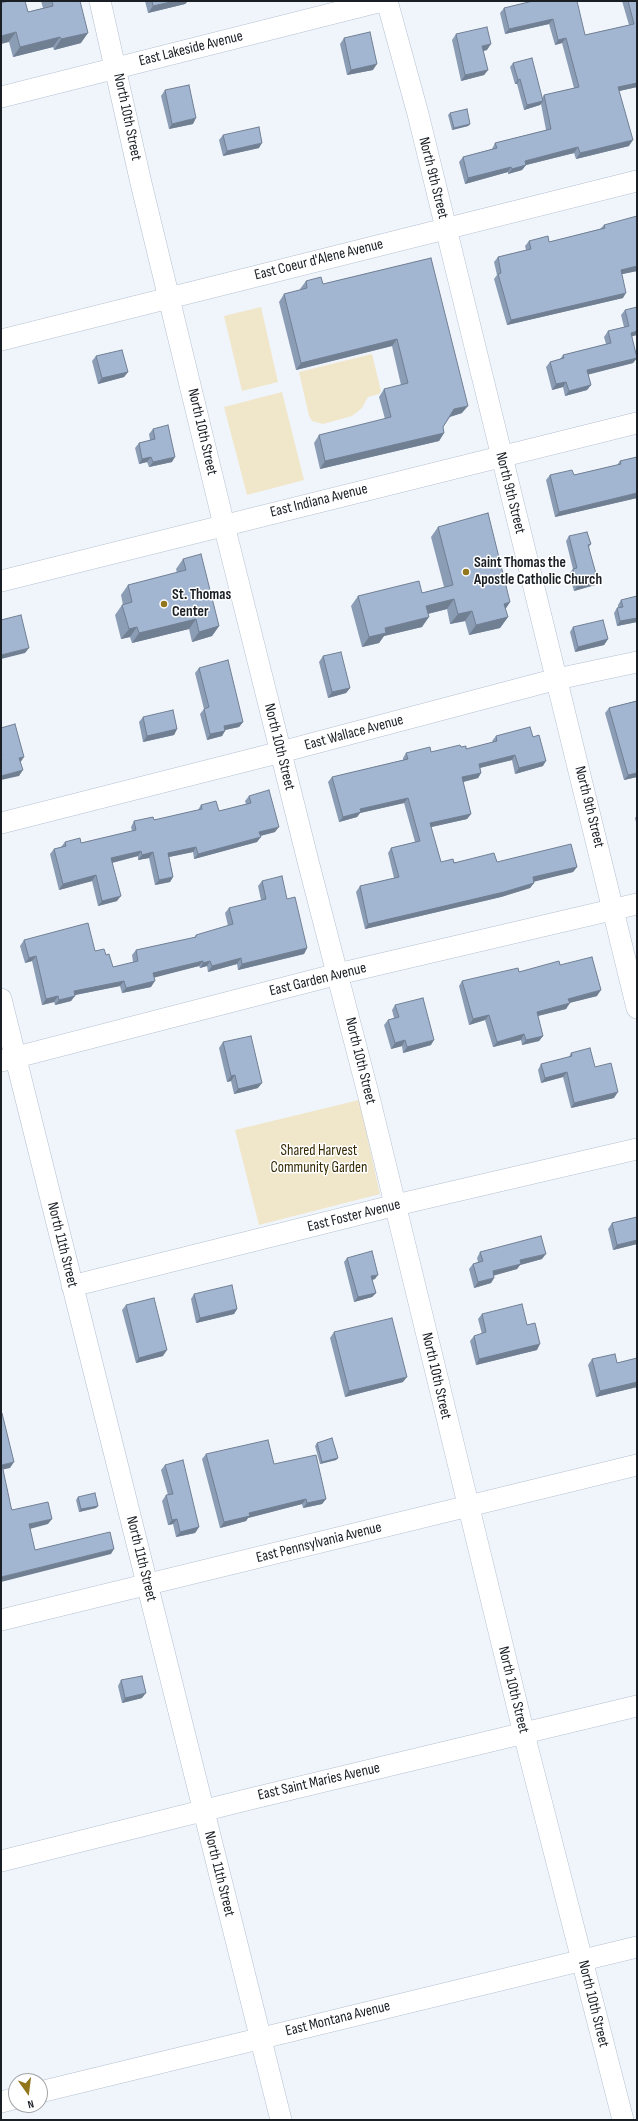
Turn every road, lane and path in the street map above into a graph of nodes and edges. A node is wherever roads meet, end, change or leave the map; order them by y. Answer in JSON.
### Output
{"nodes":[{"id":1,"x":100,"y":1,"type":"edge"},
{"id":2,"x":382,"y":1,"type":"edge"},
{"id":3,"x":387,"y":1,"type":"edge"},
{"id":4,"x":116,"y":68,"type":"junction"},
{"id":5,"x":1,"y":97,"type":"edge"},
{"id":6,"x":637,"y":181,"type":"edge"},
{"id":7,"x":445,"y":228,"type":"junction"},
{"id":8,"x":170,"y":299,"type":"junction"},
{"id":9,"x":1,"y":340,"type":"edge"},
{"id":10,"x":637,"y":423,"type":"edge"},
{"id":11,"x":502,"y":457,"type":"junction"},
{"id":12,"x":224,"y":525,"type":"junction"},
{"id":13,"x":1,"y":581,"type":"edge"},
{"id":14,"x":637,"y":662,"type":"edge"},
{"id":15,"x":557,"y":679,"type":"junction"},
{"id":16,"x":281,"y":752,"type":"junction"},
{"id":17,"x":1,"y":823,"type":"edge"},
{"id":18,"x":637,"y":904,"type":"edge"},
{"id":19,"x":614,"y":910,"type":"junction"},
{"id":20,"x":338,"y":974,"type":"junction"},
{"id":21,"x":1,"y":999,"type":"edge"},
{"id":22,"x":637,"y":1008,"type":"edge"},
{"id":23,"x":8,"y":1060,"type":"edge"},
{"id":24,"x":637,"y":1149,"type":"edge"},
{"id":25,"x":396,"y":1205,"type":"junction"},
{"id":26,"x":72,"y":1286,"type":"junction"},
{"id":27,"x":637,"y":1465,"type":"edge"},
{"id":28,"x":468,"y":1506,"type":"junction"},
{"id":29,"x":147,"y":1585,"type":"junction"},
{"id":30,"x":1,"y":1620,"type":"edge"},
{"id":31,"x":637,"y":1706,"type":"edge"},
{"id":32,"x":524,"y":1734,"type":"junction"},
{"id":33,"x":203,"y":1811,"type":"junction"},
{"id":34,"x":1,"y":1861,"type":"edge"},
{"id":35,"x":637,"y":1946,"type":"edge"},
{"id":36,"x":582,"y":1960,"type":"junction"},
{"id":37,"x":260,"y":2038,"type":"junction"},
{"id":38,"x":48,"y":2090,"type":"edge"},
{"id":39,"x":281,"y":2120,"type":"edge"},
{"id":40,"x":623,"y":2120,"type":"edge"}],
"edges":[{"from":1,"to":4,"type":"street","name":"North 10th Street"},
{"from":2,"to":4,"type":"street","name":"East Lakeside Avenue"},
{"from":3,"to":7,"type":"street","name":"North 9th Street"},
{"from":4,"to":5,"type":"street","name":"East Lakeside Avenue"},
{"from":4,"to":8,"type":"street","name":"North 10th Street"},
{"from":6,"to":7,"type":"street","name":"East Coeur d'Alene Avenue"},
{"from":7,"to":8,"type":"street","name":"East Coeur d'Alene Avenue"},
{"from":7,"to":11,"type":"street","name":"North 9th Street"},
{"from":8,"to":9,"type":"street","name":"East Coeur d'Alene Avenue"},
{"from":8,"to":12,"type":"street","name":"North 10th Street"},
{"from":10,"to":11,"type":"street","name":"East Indiana Avenue"},
{"from":11,"to":12,"type":"street","name":"East Indiana Avenue"},
{"from":11,"to":15,"type":"street","name":"North 9th Street"},
{"from":12,"to":13,"type":"street","name":"East Indiana Avenue"},
{"from":12,"to":16,"type":"street","name":"North 10th Street"},
{"from":14,"to":15,"type":"street","name":"East Wallace Avenue"},
{"from":15,"to":16,"type":"street","name":"East Wallace Avenue"},
{"from":15,"to":19,"type":"street","name":"North 9th Street"},
{"from":16,"to":17,"type":"street","name":"East Wallace Avenue"},
{"from":16,"to":20,"type":"street","name":"North 10th Street"},
{"from":18,"to":19,"type":"street","name":"East Garden Avenue"},
{"from":19,"to":20,"type":"street","name":"East Garden Avenue"},
{"from":19,"to":22,"type":"street","name":"North 9th Street"},
{"from":20,"to":23,"type":"street","name":"East Garden Avenue"},
{"from":20,"to":25,"type":"street","name":"North 10th Street"},
{"from":21,"to":23,"type":"street","name":"North 11th Street"},
{"from":23,"to":26,"type":"street","name":"North 11th Street"},
{"from":24,"to":25,"type":"street","name":"East Foster Avenue"},
{"from":25,"to":26,"type":"street","name":"East Foster Avenue"},
{"from":25,"to":28,"type":"street","name":"North 10th Street"},
{"from":26,"to":29,"type":"street","name":"North 11th Street"},
{"from":27,"to":28,"type":"street","name":"East Pennsylvania Avenue"},
{"from":28,"to":29,"type":"street","name":"East Pennsylvania Avenue"},
{"from":28,"to":32,"type":"street","name":"North 10th Street"},
{"from":29,"to":30,"type":"street","name":"East Pennsylvania Avenue"},
{"from":29,"to":33,"type":"street","name":"North 11th Street"},
{"from":31,"to":32,"type":"street","name":"East Saint Maries Avenue"},
{"from":32,"to":33,"type":"street","name":"East Saint Maries Avenue"},
{"from":32,"to":36,"type":"street","name":"North 10th Street"},
{"from":33,"to":34,"type":"street","name":"East Saint Maries Avenue"},
{"from":33,"to":37,"type":"street","name":"North 11th Street"},
{"from":35,"to":36,"type":"street","name":"East Montana Avenue"},
{"from":36,"to":37,"type":"street","name":"East Montana Avenue"},
{"from":36,"to":40,"type":"street","name":"North 10th Street"},
{"from":37,"to":38,"type":"street","name":"East Montana Avenue"},
{"from":37,"to":39,"type":"street","name":"North 11th Street"}]}
